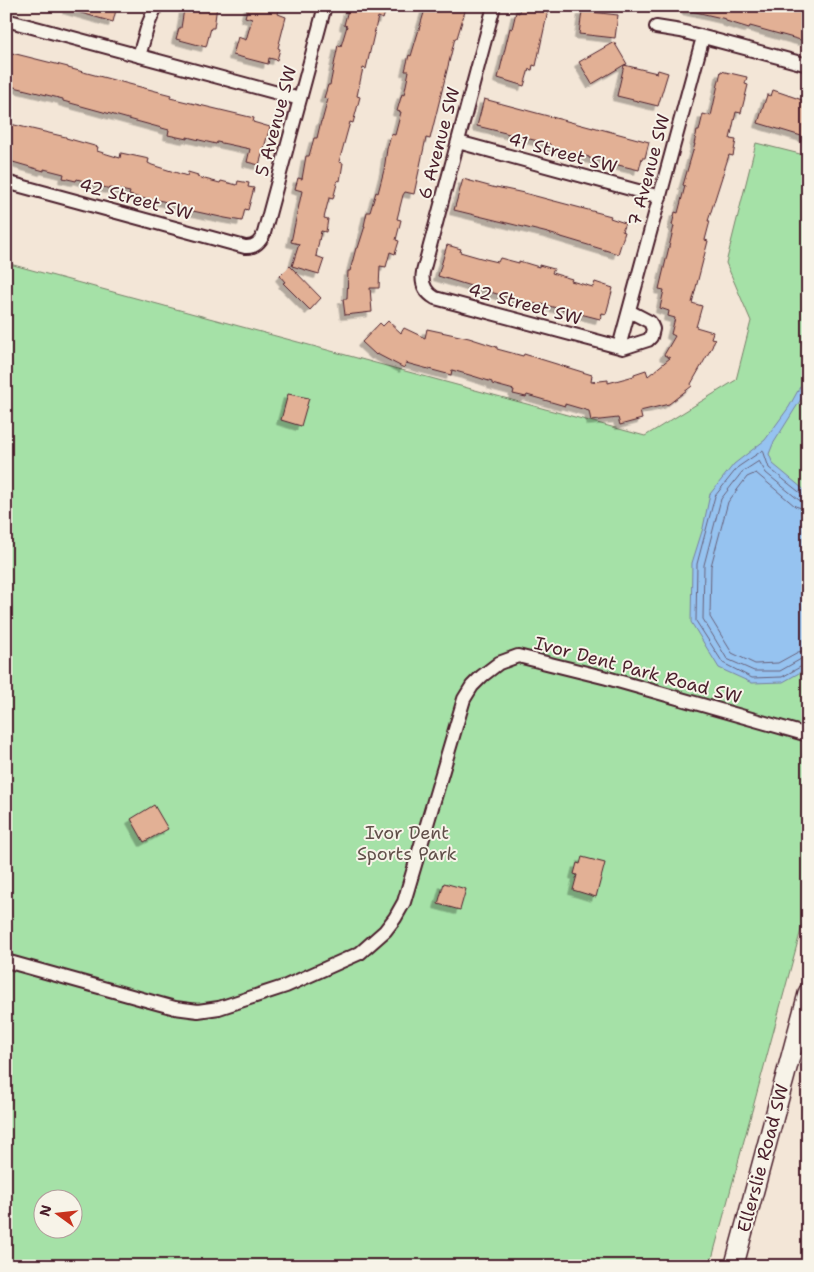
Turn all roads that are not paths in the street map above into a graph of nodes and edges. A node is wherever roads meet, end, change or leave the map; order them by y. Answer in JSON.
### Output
{"nodes":[{"id":1,"x":156,"y":6,"type":"edge"},
{"id":2,"x":325,"y":6,"type":"edge"},
{"id":3,"x":494,"y":6,"type":"edge"},
{"id":4,"x":6,"y":20,"type":"edge"},
{"id":5,"x":656,"y":27,"type":"dead end"},
{"id":6,"x":703,"y":37,"type":"junction"},
{"id":7,"x":140,"y":56,"type":"junction"},
{"id":8,"x":808,"y":65,"type":"edge"},
{"id":9,"x":300,"y":99,"type":"junction"},
{"id":10,"x":458,"y":142,"type":"junction"},
{"id":11,"x":6,"y":182,"type":"edge"},
{"id":12,"x":660,"y":197,"type":"junction"},
{"id":13,"x":257,"y":244,"type":"joint"},
{"id":14,"x":425,"y":289,"type":"joint"},
{"id":15,"x":629,"y":311,"type":"junction"},
{"id":16,"x":619,"y":347,"type":"junction"},
{"id":17,"x":808,"y":734,"type":"edge"},
{"id":18,"x":6,"y":961,"type":"edge"},
{"id":19,"x":808,"y":992,"type":"edge"},
{"id":20,"x":734,"y":1266,"type":"edge"}],
"edges":[{"from":1,"to":7,"type":"street"},
{"from":2,"to":9,"type":"street","name":"5 Avenue SW"},
{"from":3,"to":10,"type":"street","name":"6 Avenue SW"},
{"from":4,"to":7,"type":"street"},
{"from":5,"to":6,"type":"street"},
{"from":6,"to":8,"type":"street"},
{"from":6,"to":12,"type":"street","name":"7 Avenue SW"},
{"from":7,"to":9,"type":"street"},
{"from":9,"to":13,"type":"street","name":"5 Avenue SW"},
{"from":10,"to":12,"type":"street","name":"41 Street SW"},
{"from":10,"to":14,"type":"street","name":"6 Avenue SW"},
{"from":11,"to":13,"type":"street","name":"42 Street SW"},
{"from":12,"to":15,"type":"street","name":"7 Avenue SW"},
{"from":14,"to":16,"type":"street","name":"42 Street SW"},
{"from":15,"to":16,"type":"street","name":"7 Avenue SW"},
{"from":15,"to":16,"type":"street"},
{"from":17,"to":18,"type":"street","name":"Ivor Dent Park Road SW"},
{"from":19,"to":20,"type":"main road","name":"Ellerslie Road SW"}]}
